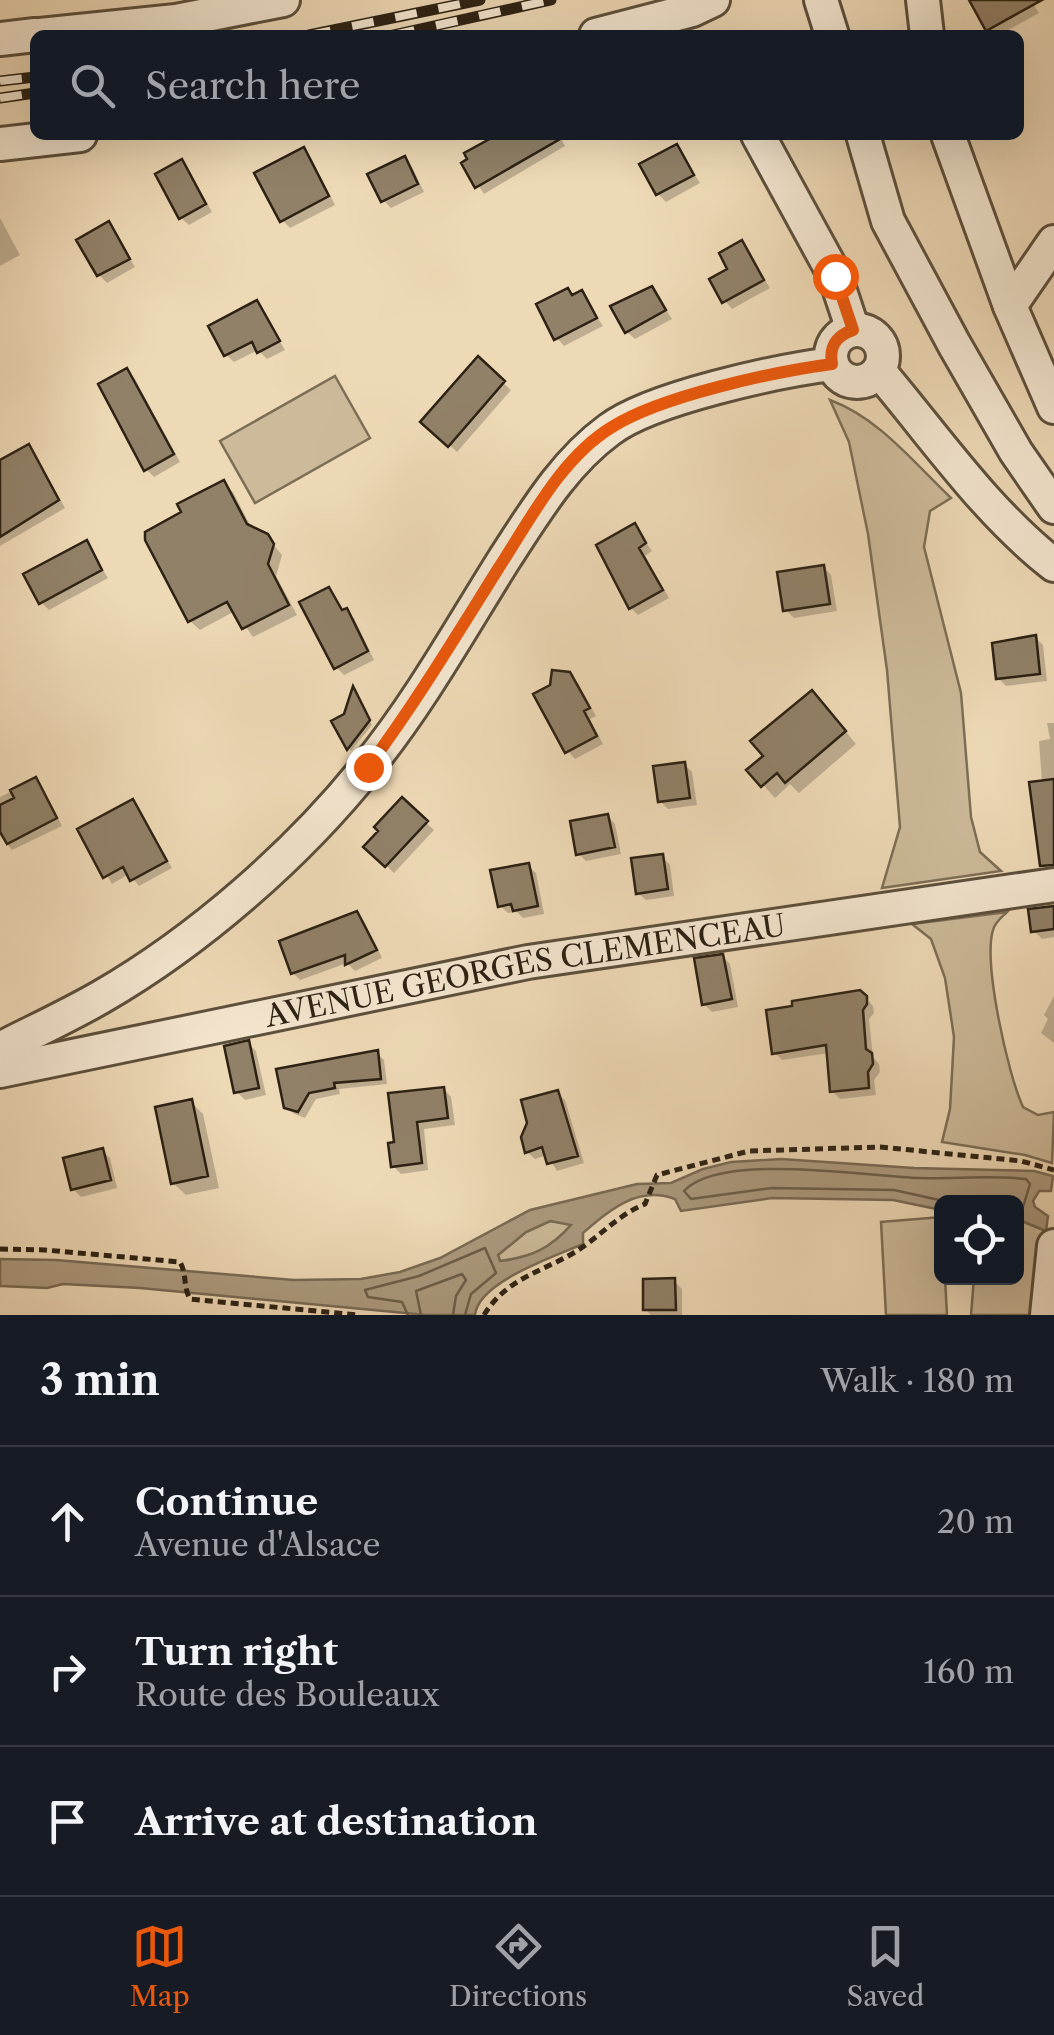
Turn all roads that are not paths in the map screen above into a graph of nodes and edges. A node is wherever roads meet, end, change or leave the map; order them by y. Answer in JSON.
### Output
{"nodes":[{"id":1,"x":283,"y":0,"type":"edge"},
{"id":2,"x":923,"y":0,"type":"edge"},
{"id":3,"x":704,"y":15,"type":"edge"},
{"id":4,"x":87,"y":30,"type":"edge"},
{"id":5,"x":623,"y":30,"type":"edge"},
{"id":6,"x":927,"y":30,"type":"edge"},
{"id":7,"x":30,"y":36,"type":"edge"},
{"id":8,"x":0,"y":39,"type":"edge"},
{"id":9,"x":36,"y":140,"type":"edge"},
{"id":10,"x":761,"y":140,"type":"edge"},
{"id":11,"x":864,"y":140,"type":"edge"},
{"id":12,"x":950,"y":140,"type":"edge"},
{"id":13,"x":0,"y":144,"type":"edge"},
{"id":14,"x":1054,"y":242,"type":"edge"},
{"id":15,"x":1010,"y":306,"type":"junction"},
{"id":16,"x":853,"y":330,"type":"junction"},
{"id":17,"x":832,"y":364,"type":"junction"},
{"id":18,"x":879,"y":371,"type":"junction"},
{"id":19,"x":1054,"y":406,"type":"edge"},
{"id":20,"x":1051,"y":500,"type":"edge"},
{"id":21,"x":995,"y":511,"type":"junction"},
{"id":22,"x":1021,"y":540,"type":"junction"},
{"id":23,"x":1054,"y":565,"type":"edge"},
{"id":24,"x":1054,"y":885,"type":"edge"},
{"id":25,"x":102,"y":996,"type":"junction"},
{"id":26,"x":122,"y":1046,"type":"junction"},
{"id":27,"x":0,"y":1049,"type":"edge"},
{"id":28,"x":0,"y":1071,"type":"edge"},
{"id":29,"x":1054,"y":1246,"type":"edge"},
{"id":30,"x":1047,"y":1315,"type":"edge"}],
"edges":[{"from":1,"to":4,"type":"street"},
{"from":2,"to":6,"type":"street"},
{"from":3,"to":5,"type":"street"},
{"from":7,"to":8,"type":"street"},
{"from":9,"to":13,"type":"street"},
{"from":10,"to":16,"type":"street"},
{"from":11,"to":20,"type":"street"},
{"from":12,"to":15,"type":"street"},
{"from":14,"to":15,"type":"street"},
{"from":15,"to":19,"type":"street"},
{"from":16,"to":17,"type":"street"},
{"from":16,"to":18,"type":"street"},
{"from":17,"to":18,"type":"street"},
{"from":17,"to":25,"type":"street"},
{"from":18,"to":21,"type":"street"},
{"from":20,"to":21,"type":"street"},
{"from":20,"to":22,"type":"street"},
{"from":21,"to":22,"type":"street"},
{"from":22,"to":23,"type":"street"},
{"from":24,"to":26,"type":"street","name":"AVENUE GEORGES CLEMENCEAU"},
{"from":25,"to":26,"type":"street"},
{"from":25,"to":27,"type":"street"},
{"from":26,"to":28,"type":"street","name":"AVENUE GEORGES CLEMENCEAU"},
{"from":29,"to":30,"type":"street"}]}
